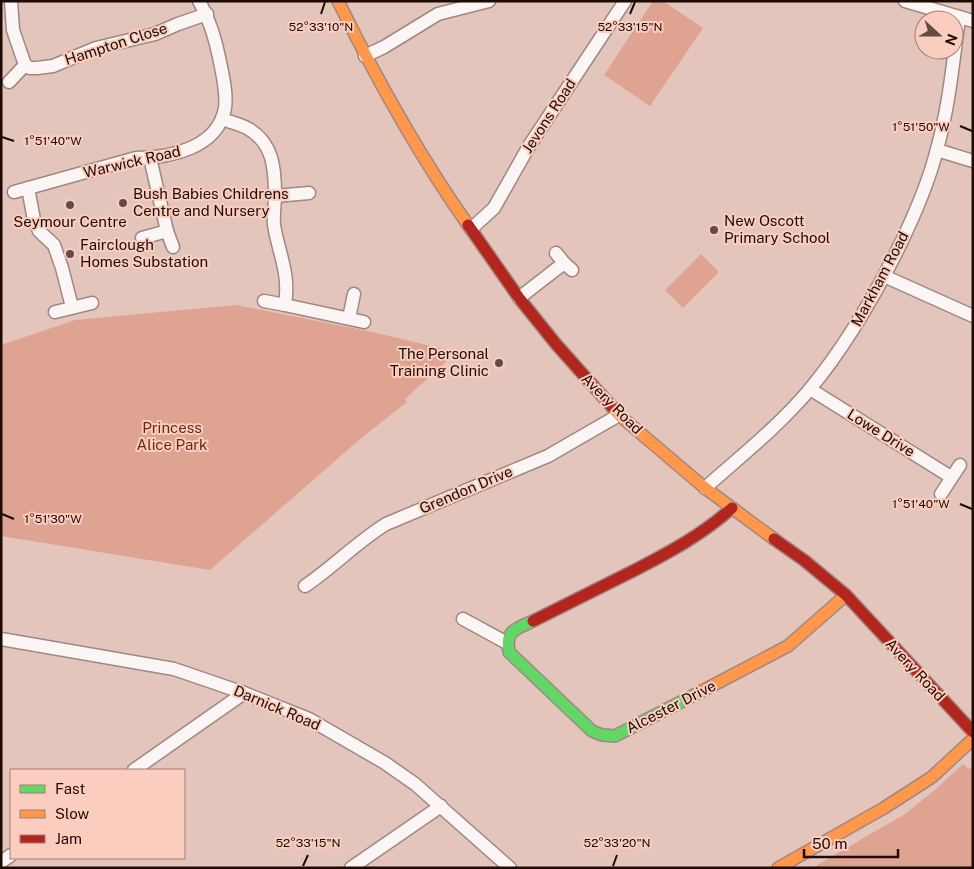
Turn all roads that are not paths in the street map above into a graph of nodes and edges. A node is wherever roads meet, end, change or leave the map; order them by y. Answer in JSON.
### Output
{"nodes":[{"id":1,"x":11,"y":1,"type":"edge"},
{"id":2,"x":199,"y":1,"type":"edge"},
{"id":3,"x":338,"y":1,"type":"edge"},
{"id":4,"x":489,"y":1,"type":"edge"},
{"id":5,"x":625,"y":1,"type":"edge"},
{"id":6,"x":905,"y":1,"type":"edge"},
{"id":7,"x":934,"y":10,"type":"edge"},
{"id":8,"x":207,"y":14,"type":"junction"},
{"id":9,"x":365,"y":56,"type":"junction"},
{"id":10,"x":953,"y":60,"type":"edge"},
{"id":11,"x":25,"y":65,"type":"junction"},
{"id":12,"x":9,"y":82,"type":"dead end"},
{"id":13,"x":222,"y":119,"type":"junction"},
{"id":14,"x":937,"y":150,"type":"junction"},
{"id":15,"x":150,"y":158,"type":"junction"},
{"id":16,"x":973,"y":161,"type":"edge"},
{"id":17,"x":28,"y":188,"type":"junction"},
{"id":18,"x":14,"y":192,"type":"dead end"},
{"id":19,"x":309,"y":193,"type":"dead end"},
{"id":20,"x":275,"y":196,"type":"junction"},
{"id":21,"x":471,"y":229,"type":"junction"},
{"id":22,"x":167,"y":231,"type":"junction"},
{"id":23,"x":142,"y":238,"type":"dead end"},
{"id":24,"x":173,"y":247,"type":"dead end"},
{"id":25,"x":564,"y":262,"type":"dead end"},
{"id":26,"x":884,"y":276,"type":"junction"},
{"id":27,"x":354,"y":294,"type":"dead end"},
{"id":28,"x":519,"y":298,"type":"junction"},
{"id":29,"x":264,"y":301,"type":"dead end"},
{"id":30,"x":92,"y":303,"type":"dead end"},
{"id":31,"x":285,"y":305,"type":"junction"},
{"id":32,"x":72,"y":308,"type":"junction"},
{"id":33,"x":55,"y":312,"type":"dead end"},
{"id":34,"x":973,"y":316,"type":"edge"},
{"id":35,"x":349,"y":318,"type":"junction"},
{"id":36,"x":364,"y":322,"type":"dead end"},
{"id":37,"x":810,"y":389,"type":"junction"},
{"id":38,"x":619,"y":415,"type":"junction"},
{"id":39,"x":960,"y":465,"type":"dead end"},
{"id":40,"x":952,"y":477,"type":"junction"},
{"id":41,"x":705,"y":488,"type":"junction"},
{"id":42,"x":941,"y":494,"type":"dead end"},
{"id":43,"x":732,"y":508,"type":"junction"},
{"id":44,"x":305,"y":586,"type":"dead end"},
{"id":45,"x":846,"y":595,"type":"junction"},
{"id":46,"x":463,"y":619,"type":"dead end"},
{"id":47,"x":1,"y":639,"type":"edge"},
{"id":48,"x":507,"y":643,"type":"junction"},
{"id":49,"x":244,"y":693,"type":"junction"},
{"id":50,"x":973,"y":732,"type":"edge"},
{"id":51,"x":973,"y":739,"type":"edge"},
{"id":52,"x":135,"y":769,"type":"edge"},
{"id":53,"x":441,"y":806,"type":"junction"},
{"id":54,"x":351,"y":868,"type":"edge"},
{"id":55,"x":510,"y":868,"type":"edge"},
{"id":56,"x":778,"y":868,"type":"edge"}],
"edges":[{"from":1,"to":11,"type":"street"},
{"from":2,"to":8,"type":"street"},
{"from":3,"to":9,"type":"street","name":"Avery Road"},
{"from":4,"to":9,"type":"street"},
{"from":5,"to":21,"type":"street","name":"Jevons Road"},
{"from":6,"to":7,"type":"street"},
{"from":8,"to":11,"type":"street","name":"Hampton Close"},
{"from":8,"to":13,"type":"street"},
{"from":9,"to":21,"type":"street","name":"Avery Road"},
{"from":10,"to":14,"type":"street","name":"Markham Road"},
{"from":11,"to":12,"type":"street"},
{"from":13,"to":15,"type":"street","name":"Warwick Road"},
{"from":13,"to":20,"type":"street"},
{"from":14,"to":16,"type":"street"},
{"from":14,"to":26,"type":"street","name":"Markham Road"},
{"from":15,"to":17,"type":"street","name":"Warwick Road"},
{"from":15,"to":22,"type":"street"},
{"from":17,"to":18,"type":"street","name":"Warwick Road"},
{"from":17,"to":32,"type":"street"},
{"from":19,"to":20,"type":"street"},
{"from":20,"to":31,"type":"street"},
{"from":21,"to":28,"type":"street","name":"Avery Road"},
{"from":22,"to":23,"type":"street"},
{"from":22,"to":24,"type":"street"},
{"from":25,"to":28,"type":"street"},
{"from":26,"to":34,"type":"street"},
{"from":26,"to":37,"type":"street","name":"Markham Road"},
{"from":27,"to":35,"type":"street"},
{"from":28,"to":38,"type":"street","name":"Avery Road"},
{"from":29,"to":31,"type":"street"},
{"from":30,"to":32,"type":"street"},
{"from":31,"to":35,"type":"street"},
{"from":32,"to":33,"type":"street"},
{"from":35,"to":36,"type":"street"},
{"from":37,"to":40,"type":"street","name":"Lowe Drive"},
{"from":37,"to":41,"type":"street","name":"Markham Road"},
{"from":38,"to":41,"type":"street","name":"Avery Road"},
{"from":38,"to":44,"type":"street","name":"Grendon Drive"},
{"from":39,"to":40,"type":"street"},
{"from":40,"to":42,"type":"street"},
{"from":41,"to":43,"type":"street","name":"Avery Road"},
{"from":43,"to":45,"type":"street","name":"Avery Road"},
{"from":43,"to":48,"type":"street"},
{"from":45,"to":48,"type":"street","name":"Alcester Drive"},
{"from":45,"to":50,"type":"street","name":"Avery Road"},
{"from":46,"to":48,"type":"street","name":"Alcester Drive"},
{"from":47,"to":49,"type":"street","name":"Darnick Road"},
{"from":49,"to":52,"type":"street"},
{"from":49,"to":53,"type":"street","name":"Darnick Road"},
{"from":51,"to":56,"type":"street"},
{"from":53,"to":54,"type":"street"},
{"from":53,"to":55,"type":"street","name":"Darnick Road"}]}
